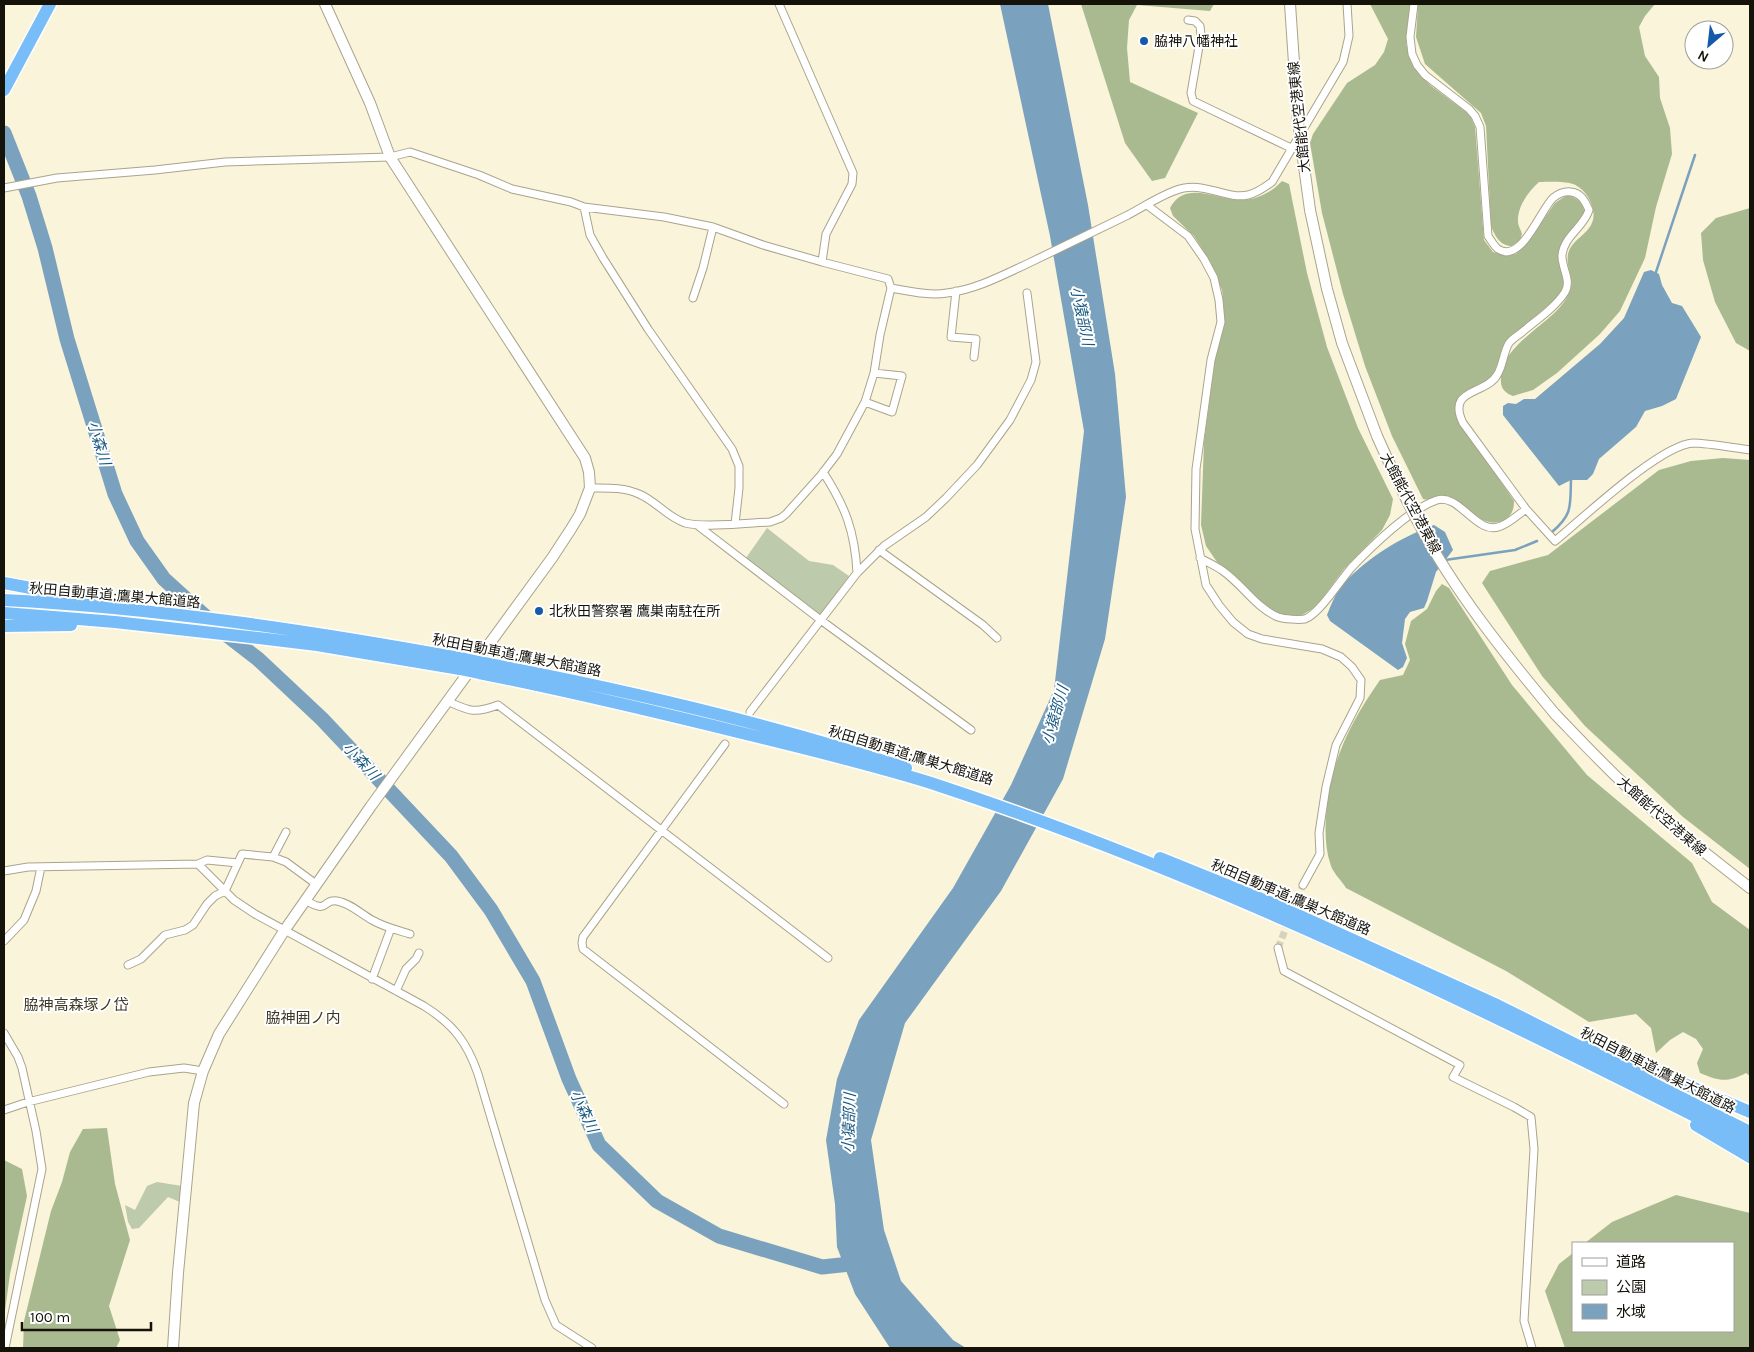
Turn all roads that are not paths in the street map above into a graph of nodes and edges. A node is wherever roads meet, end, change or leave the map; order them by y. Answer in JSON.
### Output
{"nodes":[{"id":1,"x":50,"y":4,"type":"edge"},
{"id":2,"x":325,"y":4,"type":"edge"},
{"id":3,"x":779,"y":4,"type":"edge"},
{"id":4,"x":1290,"y":4,"type":"edge"},
{"id":5,"x":1347,"y":4,"type":"edge"},
{"id":6,"x":1414,"y":4,"type":"edge"},
{"id":7,"x":1188,"y":20,"type":"dead end"},
{"id":8,"x":4,"y":90,"type":"edge"},
{"id":9,"x":1291,"y":148,"type":"junction"},
{"id":10,"x":390,"y":157,"type":"junction"},
{"id":11,"x":4,"y":188,"type":"edge"},
{"id":12,"x":1147,"y":205,"type":"junction"},
{"id":13,"x":584,"y":207,"type":"junction"},
{"id":14,"x":713,"y":227,"type":"junction"},
{"id":15,"x":822,"y":262,"type":"junction"},
{"id":16,"x":891,"y":288,"type":"junction"},
{"id":17,"x":956,"y":292,"type":"junction"},
{"id":18,"x":1028,"y":293,"type":"dead end"},
{"id":19,"x":693,"y":298,"type":"dead end"},
{"id":20,"x":974,"y":357,"type":"dead end"},
{"id":21,"x":874,"y":373,"type":"junction"},
{"id":22,"x":865,"y":402,"type":"junction"},
{"id":23,"x":1750,"y":450,"type":"edge"},
{"id":24,"x":823,"y":472,"type":"junction"},
{"id":25,"x":590,"y":488,"type":"junction"},
{"id":26,"x":1526,"y":509,"type":"junction"},
{"id":27,"x":734,"y":524,"type":"junction"},
{"id":28,"x":697,"y":525,"type":"junction"},
{"id":29,"x":880,"y":550,"type":"junction"},
{"id":30,"x":1200,"y":558,"type":"junction"},
{"id":31,"x":857,"y":573,"type":"junction"},
{"id":32,"x":4,"y":583,"type":"edge"},
{"id":33,"x":4,"y":600,"type":"edge"},
{"id":34,"x":109,"y":605,"type":"junction"},
{"id":35,"x":4,"y":613,"type":"edge"},
{"id":36,"x":822,"y":621,"type":"junction"},
{"id":37,"x":116,"y":624,"type":"junction"},
{"id":38,"x":4,"y":626,"type":"edge"},
{"id":39,"x":997,"y":638,"type":"dead end"},
{"id":40,"x":462,"y":664,"type":"junction"},
{"id":41,"x":447,"y":700,"type":"junction"},
{"id":42,"x":750,"y":712,"type":"dead end"},
{"id":43,"x":971,"y":730,"type":"dead end"},
{"id":44,"x":725,"y":744,"type":"dead end"},
{"id":45,"x":660,"y":831,"type":"junction"},
{"id":46,"x":286,"y":832,"type":"dead end"},
{"id":47,"x":1104,"y":840,"type":"junction"},
{"id":48,"x":273,"y":857,"type":"junction"},
{"id":49,"x":238,"y":863,"type":"junction"},
{"id":50,"x":198,"y":864,"type":"junction"},
{"id":51,"x":41,"y":867,"type":"junction"},
{"id":52,"x":4,"y":871,"type":"edge"},
{"id":53,"x":316,"y":884,"type":"junction"},
{"id":54,"x":1303,"y":885,"type":"tunnel mouth"},
{"id":55,"x":1750,"y":888,"type":"edge"},
{"id":56,"x":226,"y":891,"type":"junction"},
{"id":57,"x":305,"y":900,"type":"junction"},
{"id":58,"x":391,"y":928,"type":"junction"},
{"id":59,"x":284,"y":931,"type":"junction"},
{"id":60,"x":410,"y":934,"type":"dead end"},
{"id":61,"x":4,"y":941,"type":"edge"},
{"id":62,"x":1278,"y":948,"type":"tunnel mouth"},
{"id":63,"x":419,"y":953,"type":"dead end"},
{"id":64,"x":828,"y":958,"type":"dead end"},
{"id":65,"x":128,"y":965,"type":"dead end"},
{"id":66,"x":372,"y":979,"type":"junction"},
{"id":67,"x":396,"y":991,"type":"junction"},
{"id":68,"x":1454,"y":997,"type":"junction"},
{"id":69,"x":1497,"y":1005,"type":"junction"},
{"id":70,"x":4,"y":1033,"type":"edge"},
{"id":71,"x":203,"y":1071,"type":"junction"},
{"id":72,"x":28,"y":1102,"type":"junction"},
{"id":73,"x":784,"y":1104,"type":"dead end"},
{"id":74,"x":4,"y":1110,"type":"edge"},
{"id":75,"x":1750,"y":1112,"type":"edge"},
{"id":76,"x":1750,"y":1132,"type":"edge"},
{"id":77,"x":1750,"y":1144,"type":"edge"},
{"id":78,"x":1750,"y":1157,"type":"edge"},
{"id":79,"x":5,"y":1348,"type":"edge"},
{"id":80,"x":173,"y":1348,"type":"edge"},
{"id":81,"x":592,"y":1348,"type":"edge"},
{"id":82,"x":1532,"y":1348,"type":"edge"}],
"edges":[{"from":1,"to":8,"type":"highway"},
{"from":2,"to":10,"type":"street"},
{"from":3,"to":15,"type":"street"},
{"from":4,"to":55,"type":"street","name":"大館能代空港東線","bridge":true},
{"from":5,"to":9,"type":"street"},
{"from":6,"to":26,"type":"street"},
{"from":7,"to":9,"type":"street"},
{"from":9,"to":12,"type":"street"},
{"from":10,"to":11,"type":"street"},
{"from":10,"to":13,"type":"street"},
{"from":10,"to":25,"type":"street"},
{"from":12,"to":17,"type":"street"},
{"from":12,"to":30,"type":"street"},
{"from":13,"to":14,"type":"street"},
{"from":13,"to":27,"type":"street"},
{"from":14,"to":15,"type":"street"},
{"from":14,"to":19,"type":"street"},
{"from":15,"to":16,"type":"street"},
{"from":16,"to":17,"type":"street"},
{"from":16,"to":21,"type":"street"},
{"from":17,"to":20,"type":"street"},
{"from":18,"to":29,"type":"street"},
{"from":21,"to":22,"type":"street"},
{"from":21,"to":22,"type":"street"},
{"from":22,"to":24,"type":"street"},
{"from":23,"to":26,"type":"street"},
{"from":24,"to":27,"type":"street"},
{"from":24,"to":31,"type":"street"},
{"from":25,"to":28,"type":"street"},
{"from":25,"to":41,"type":"street"},
{"from":26,"to":30,"type":"street"},
{"from":27,"to":28,"type":"street"},
{"from":28,"to":36,"type":"street"},
{"from":29,"to":31,"type":"street"},
{"from":29,"to":39,"type":"street"},
{"from":30,"to":54,"type":"street"},
{"from":31,"to":36,"type":"street"},
{"from":32,"to":34,"type":"highway"},
{"from":33,"to":34,"type":"highway","name":"秋田自動車道;鷹巣大館道路"},
{"from":34,"to":40,"type":"highway","name":"秋田自動車道;鷹巣大館道路"},
{"from":35,"to":37,"type":"highway","name":"秋田自動車道;鷹巣大館道路"},
{"from":36,"to":42,"type":"street"},
{"from":36,"to":43,"type":"street"},
{"from":37,"to":38,"type":"highway"},
{"from":37,"to":40,"type":"highway","name":"秋田自動車道;鷹巣大館道路"},
{"from":40,"to":47,"type":"highway","name":"秋田自動車道;鷹巣大館道路","bridge":true},
{"from":41,"to":45,"type":"street"},
{"from":41,"to":53,"type":"street"},
{"from":44,"to":45,"type":"street"},
{"from":45,"to":64,"type":"street"},
{"from":45,"to":73,"type":"street"},
{"from":46,"to":48,"type":"street"},
{"from":47,"to":68,"type":"highway","name":"秋田自動車道;鷹巣大館道路"},
{"from":47,"to":69,"type":"highway","name":"秋田自動車道;鷹巣大館道路"},
{"from":48,"to":49,"type":"street"},
{"from":48,"to":53,"type":"street"},
{"from":49,"to":50,"type":"street"},
{"from":49,"to":56,"type":"street"},
{"from":50,"to":51,"type":"street"},
{"from":50,"to":56,"type":"street"},
{"from":51,"to":52,"type":"street"},
{"from":51,"to":61,"type":"street"},
{"from":53,"to":57,"type":"street"},
{"from":56,"to":59,"type":"street"},
{"from":56,"to":65,"type":"street"},
{"from":57,"to":58,"type":"street"},
{"from":57,"to":59,"type":"street"},
{"from":58,"to":60,"type":"street"},
{"from":58,"to":66,"type":"street"},
{"from":59,"to":66,"type":"street"},
{"from":59,"to":71,"type":"street"},
{"from":62,"to":82,"type":"street"},
{"from":63,"to":67,"type":"street"},
{"from":66,"to":67,"type":"street"},
{"from":67,"to":81,"type":"street"},
{"from":68,"to":77,"type":"highway","name":"秋田自動車道;鷹巣大館道路"},
{"from":68,"to":78,"type":"highway"},
{"from":69,"to":75,"type":"highway"},
{"from":69,"to":76,"type":"highway","name":"秋田自動車道;鷹巣大館道路"},
{"from":70,"to":72,"type":"street"},
{"from":71,"to":72,"type":"street"},
{"from":71,"to":80,"type":"street"},
{"from":72,"to":74,"type":"street"},
{"from":72,"to":79,"type":"street"}]}
